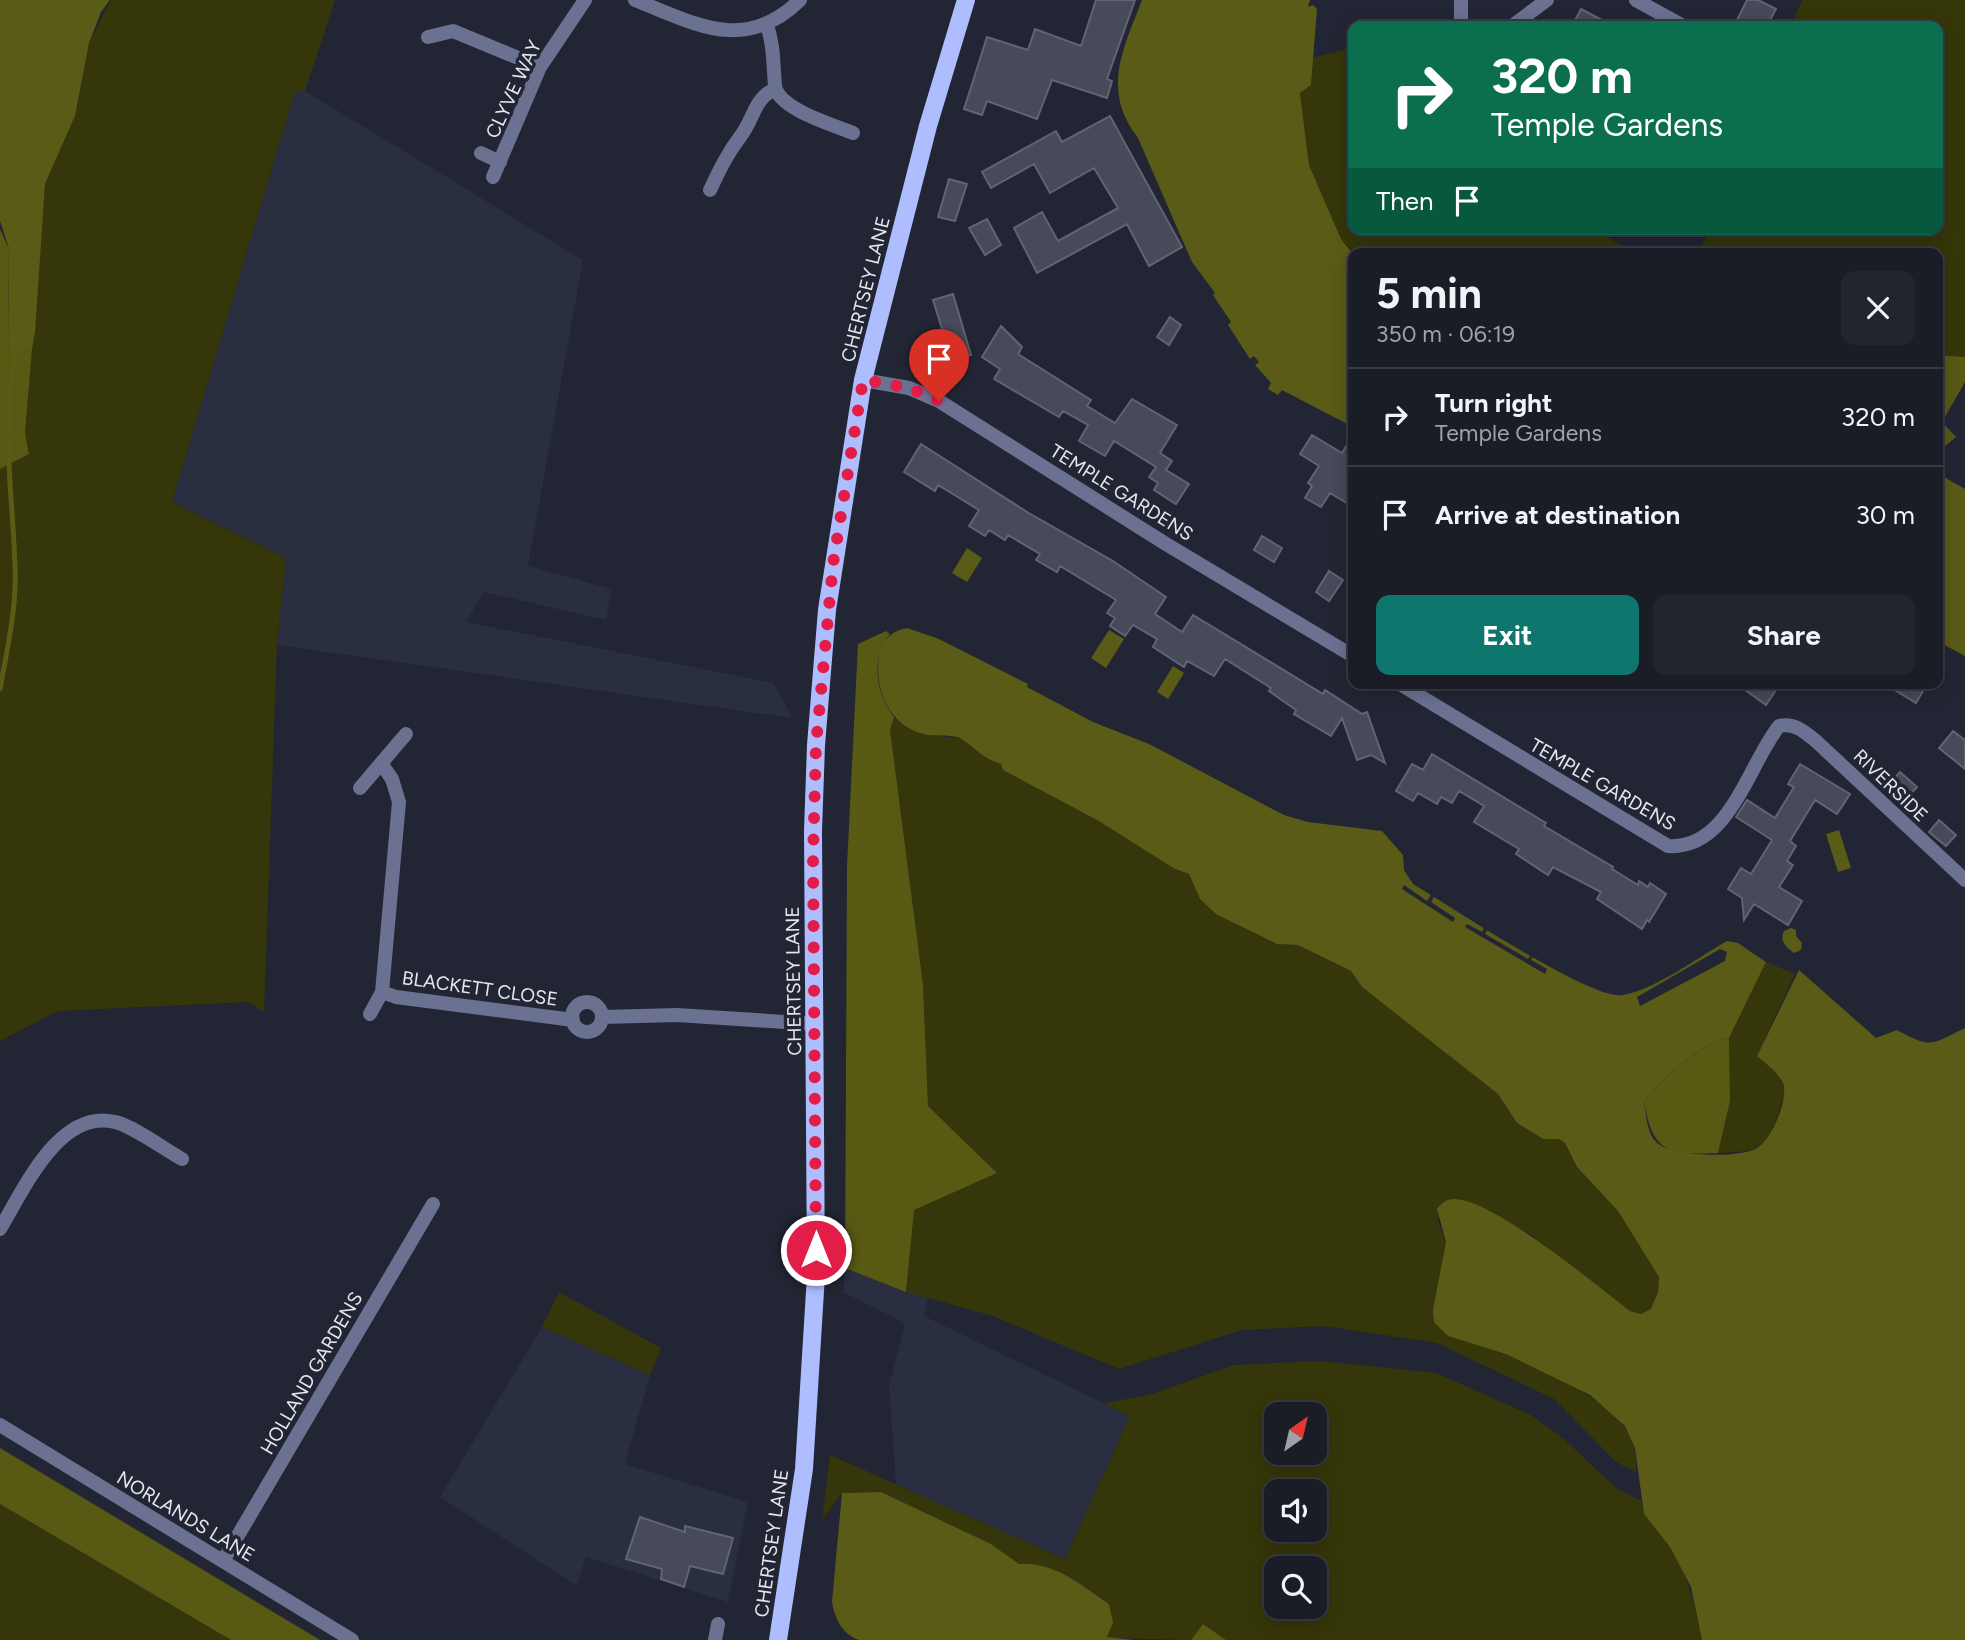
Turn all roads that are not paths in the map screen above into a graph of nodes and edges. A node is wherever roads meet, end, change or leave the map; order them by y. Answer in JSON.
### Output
{"nodes":[{"id":1,"x":586,"y":0,"type":"edge"},
{"id":2,"x":635,"y":0,"type":"edge"},
{"id":3,"x":800,"y":0,"type":"edge"},
{"id":4,"x":966,"y":0,"type":"edge"},
{"id":5,"x":1461,"y":0,"type":"edge"},
{"id":6,"x":1547,"y":0,"type":"edge"},
{"id":7,"x":1636,"y":0,"type":"edge"},
{"id":8,"x":1461,"y":21,"type":"edge"},
{"id":9,"x":1519,"y":21,"type":"edge"},
{"id":10,"x":1674,"y":21,"type":"edge"},
{"id":11,"x":767,"y":25,"type":"junction"},
{"id":12,"x":428,"y":37,"type":"dead end"},
{"id":13,"x":540,"y":67,"type":"junction"},
{"id":14,"x":775,"y":89,"type":"junction"},
{"id":15,"x":853,"y":133,"type":"dead end"},
{"id":16,"x":481,"y":153,"type":"dead end"},
{"id":17,"x":500,"y":162,"type":"junction"},
{"id":18,"x":493,"y":177,"type":"dead end"},
{"id":19,"x":710,"y":190,"type":"dead end"},
{"id":20,"x":863,"y":380,"type":"junction"},
{"id":21,"x":1348,"y":653,"type":"edge"},
{"id":22,"x":1408,"y":689,"type":"edge"},
{"id":23,"x":1787,"y":724,"type":"joint"},
{"id":24,"x":406,"y":734,"type":"dead end"},
{"id":25,"x":382,"y":763,"type":"junction"},
{"id":26,"x":360,"y":788,"type":"dead end"},
{"id":27,"x":1965,"y":880,"type":"edge"},
{"id":28,"x":382,"y":992,"type":"junction"},
{"id":29,"x":370,"y":1014,"type":"dead end"},
{"id":30,"x":602,"y":1017,"type":"junction"},
{"id":31,"x":572,"y":1020,"type":"junction"},
{"id":32,"x":816,"y":1024,"type":"junction"},
{"id":33,"x":182,"y":1159,"type":"dead end"},
{"id":34,"x":433,"y":1204,"type":"dead end"},
{"id":35,"x":0,"y":1229,"type":"edge"},
{"id":36,"x":0,"y":1425,"type":"edge"},
{"id":37,"x":223,"y":1562,"type":"junction"},
{"id":38,"x":718,"y":1624,"type":"dead end"},
{"id":39,"x":352,"y":1640,"type":"edge"},
{"id":40,"x":715,"y":1640,"type":"edge"},
{"id":41,"x":778,"y":1640,"type":"edge"}],
"edges":[{"from":1,"to":13,"type":"street","name":"CLYVE WAY"},
{"from":2,"to":11,"type":"street"},
{"from":3,"to":11,"type":"street"},
{"from":4,"to":20,"type":"main road","name":"CHERTSEY LANE"},
{"from":5,"to":8,"type":"street"},
{"from":6,"to":9,"type":"street"},
{"from":7,"to":10,"type":"street"},
{"from":11,"to":14,"type":"street"},
{"from":12,"to":13,"type":"street"},
{"from":13,"to":17,"type":"street","name":"CLYVE WAY"},
{"from":14,"to":15,"type":"street"},
{"from":14,"to":19,"type":"street"},
{"from":16,"to":17,"type":"street","name":"CLYVE WAY"},
{"from":17,"to":18,"type":"street","name":"CLYVE WAY"},
{"from":20,"to":21,"type":"street","name":"TEMPLE GARDENS"},
{"from":20,"to":32,"type":"main road","name":"CHERTSEY LANE"},
{"from":22,"to":23,"type":"street","name":"TEMPLE GARDENS"},
{"from":23,"to":27,"type":"street","name":"RIVERSIDE"},
{"from":24,"to":25,"type":"street"},
{"from":25,"to":26,"type":"street"},
{"from":25,"to":28,"type":"street","name":"BLACKETT CLOSE"},
{"from":28,"to":29,"type":"street","name":"BLACKETT CLOSE"},
{"from":28,"to":31,"type":"street","name":"BLACKETT CLOSE"},
{"from":30,"to":31,"type":"street","name":"BLACKETT CLOSE"},
{"from":30,"to":31,"type":"street","name":"BLACKETT CLOSE"},
{"from":30,"to":32,"type":"street","name":"BLACKETT CLOSE"},
{"from":32,"to":41,"type":"main road","name":"CHERTSEY LANE"},
{"from":33,"to":35,"type":"street"},
{"from":34,"to":37,"type":"street","name":"HOLLAND GARDENS"},
{"from":36,"to":37,"type":"street","name":"NORLANDS LANE"},
{"from":37,"to":39,"type":"street","name":"NORLANDS LANE"},
{"from":38,"to":40,"type":"street"}]}
